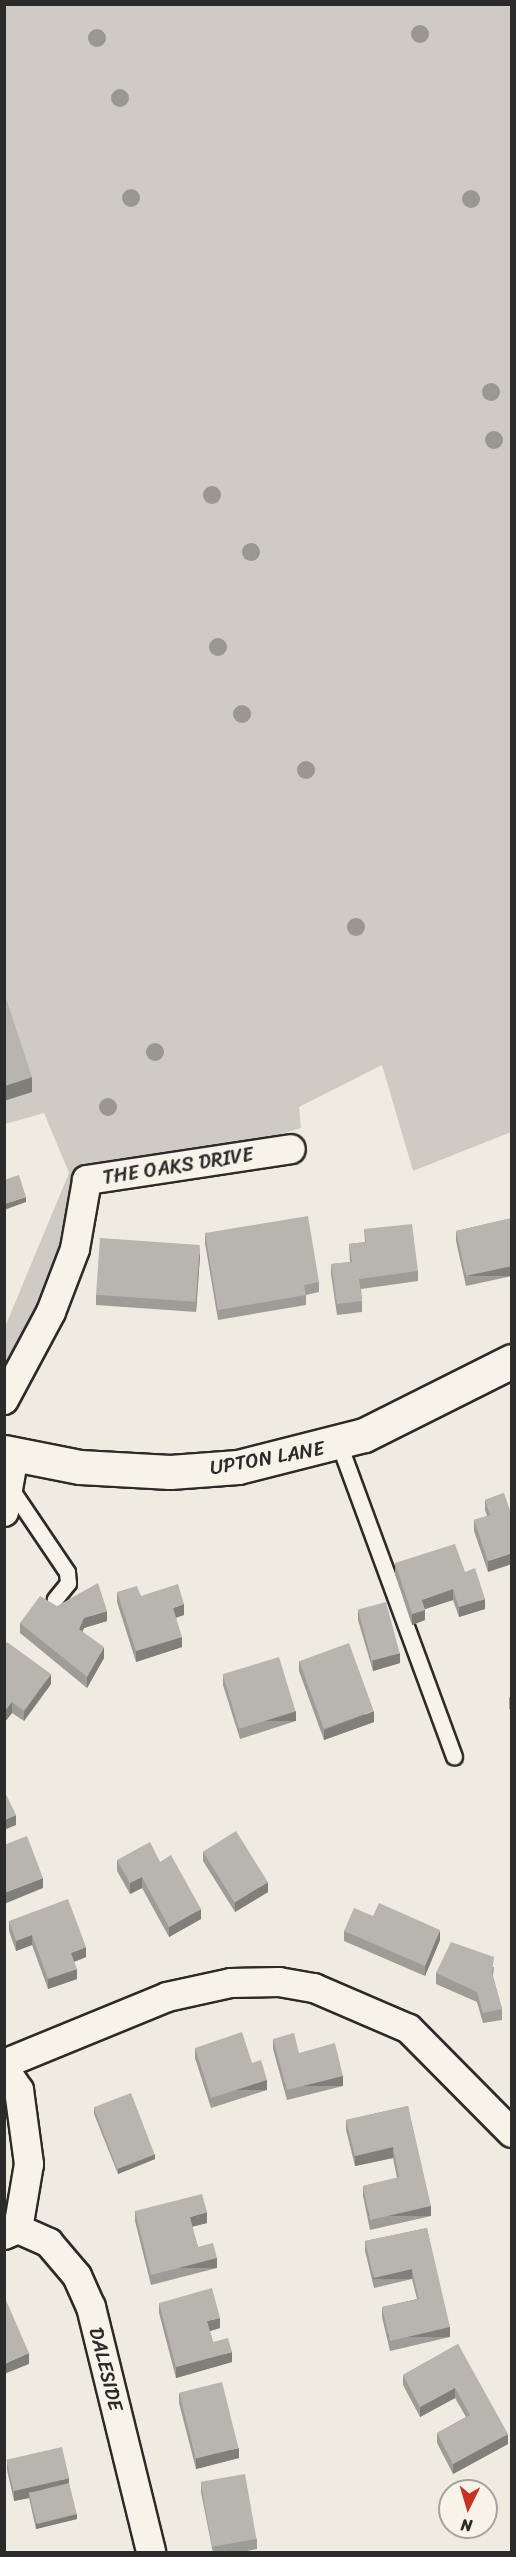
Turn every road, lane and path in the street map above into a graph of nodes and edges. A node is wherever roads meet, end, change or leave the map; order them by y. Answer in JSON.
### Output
{"nodes":[{"id":1,"x":291,"y":1149,"type":"dead end"},
{"id":2,"x":512,"y":1361,"type":"edge"},
{"id":3,"x":4,"y":1400,"type":"edge"},
{"id":4,"x":339,"y":1444,"type":"junction"},
{"id":5,"x":8,"y":1476,"type":"edge"},
{"id":6,"x":56,"y":1599,"type":"dead end"},
{"id":7,"x":454,"y":1756,"type":"dead end"},
{"id":8,"x":4,"y":2066,"type":"edge"},
{"id":9,"x":512,"y":2133,"type":"edge"},
{"id":10,"x":11,"y":2232,"type":"edge"},
{"id":11,"x":151,"y":2553,"type":"edge"}],
"edges":[{"from":1,"to":3,"type":"street","name":"THE OAKS DRIVE"},
{"from":2,"to":4,"type":"street","name":"UPTON LANE"},
{"from":4,"to":5,"type":"street","name":"UPTON LANE"},
{"from":4,"to":7,"type":"lane"},
{"from":5,"to":6,"type":"lane"},
{"from":8,"to":9,"type":"street"},
{"from":8,"to":10,"type":"street"},
{"from":10,"to":11,"type":"street","name":"DALESIDE"}]}
